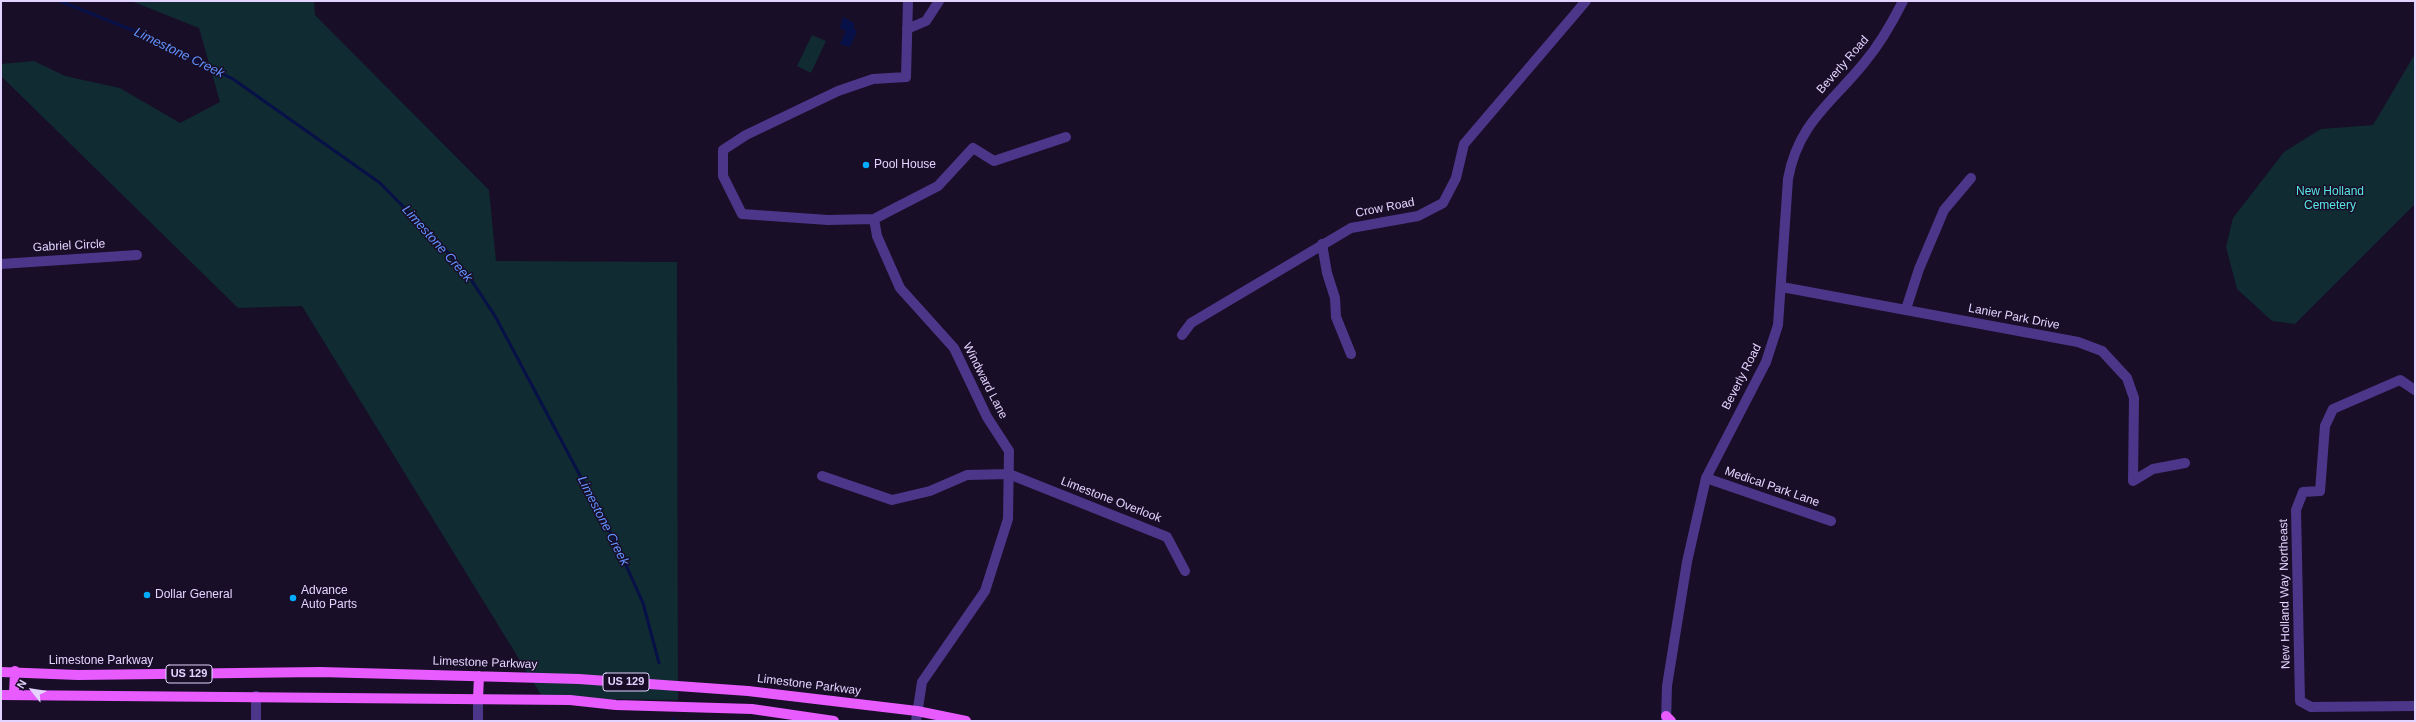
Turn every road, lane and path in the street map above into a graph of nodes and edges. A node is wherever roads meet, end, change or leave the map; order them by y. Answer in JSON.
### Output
{"nodes":[{"id":1,"x":908,"y":1,"type":"edge"},
{"id":2,"x":939,"y":1,"type":"edge"},
{"id":3,"x":1586,"y":1,"type":"edge"},
{"id":4,"x":1903,"y":1,"type":"edge"},
{"id":5,"x":907,"y":30,"type":"junction"},
{"id":6,"x":1066,"y":137,"type":"dead end"},
{"id":7,"x":1970,"y":178,"type":"dead end"},
{"id":8,"x":874,"y":219,"type":"junction"},
{"id":9,"x":1322,"y":244,"type":"junction"},
{"id":10,"x":137,"y":255,"type":"dead end"},
{"id":11,"x":2,"y":262,"type":"edge"},
{"id":12,"x":1782,"y":287,"type":"junction"},
{"id":13,"x":1906,"y":309,"type":"junction"},
{"id":14,"x":1182,"y":335,"type":"dead end"},
{"id":15,"x":1351,"y":354,"type":"dead end"},
{"id":16,"x":2415,"y":390,"type":"edge"},
{"id":17,"x":2186,"y":463,"type":"dead end"},
{"id":18,"x":1009,"y":474,"type":"junction"},
{"id":19,"x":822,"y":476,"type":"dead end"},
{"id":20,"x":1706,"y":478,"type":"junction"},
{"id":21,"x":1830,"y":521,"type":"dead end"},
{"id":22,"x":1185,"y":571,"type":"dead end"},
{"id":23,"x":15,"y":671,"type":"junction"},
{"id":24,"x":1,"y":672,"type":"edge"},
{"id":25,"x":479,"y":676,"type":"junction"},
{"id":26,"x":1,"y":694,"type":"edge"},
{"id":27,"x":14,"y":694,"type":"junction"},
{"id":28,"x":256,"y":696,"type":"junction"},
{"id":29,"x":478,"y":699,"type":"junction"},
{"id":30,"x":2415,"y":706,"type":"edge"},
{"id":31,"x":917,"y":716,"type":"edge"},
{"id":32,"x":1667,"y":719,"type":"edge"},
{"id":33,"x":256,"y":721,"type":"edge"},
{"id":34,"x":478,"y":721,"type":"edge"},
{"id":35,"x":834,"y":721,"type":"edge"},
{"id":36,"x":966,"y":721,"type":"edge"}],
"edges":[{"from":1,"to":5,"type":"street"},
{"from":2,"to":5,"type":"street"},
{"from":3,"to":9,"type":"street","name":"Crow Road"},
{"from":4,"to":12,"type":"street","name":"Beverly Road"},
{"from":5,"to":8,"type":"street"},
{"from":6,"to":8,"type":"street"},
{"from":7,"to":13,"type":"street"},
{"from":8,"to":18,"type":"street","name":"Windward Lane"},
{"from":9,"to":14,"type":"street","name":"Crow Road"},
{"from":9,"to":15,"type":"street"},
{"from":10,"to":11,"type":"street","name":"Gabriel Circle"},
{"from":12,"to":13,"type":"street","name":"Lanier Park Drive"},
{"from":12,"to":20,"type":"street","name":"Beverly Road"},
{"from":13,"to":17,"type":"street","name":"Lanier Park Drive"},
{"from":16,"to":30,"type":"street","name":"New Holland Way Northeast"},
{"from":18,"to":19,"type":"street"},
{"from":18,"to":22,"type":"street","name":"Limestone Overlook"},
{"from":18,"to":31,"type":"street","name":"Windward Lane"},
{"from":20,"to":21,"type":"street","name":"Medical Park Lane"},
{"from":20,"to":32,"type":"street","name":"Beverly Road"},
{"from":23,"to":24,"type":"main road","name":"Limestone Parkway","number":"US 129"},
{"from":23,"to":25,"type":"main road","name":"Limestone Parkway","number":"US 129"},
{"from":23,"to":27,"type":"main road"},
{"from":25,"to":29,"type":"main road"},
{"from":25,"to":31,"type":"main road","name":"Limestone Parkway","number":"US 129"},
{"from":26,"to":27,"type":"main road","number":"US 129"},
{"from":27,"to":28,"type":"main road","number":"US 129"},
{"from":28,"to":29,"type":"main road","number":"US 129"},
{"from":28,"to":33,"type":"street"},
{"from":29,"to":34,"type":"street"},
{"from":29,"to":35,"type":"main road","number":"US 129"},
{"from":31,"to":36,"type":"main road","name":"Limestone Parkway","number":"US 129"}]}
